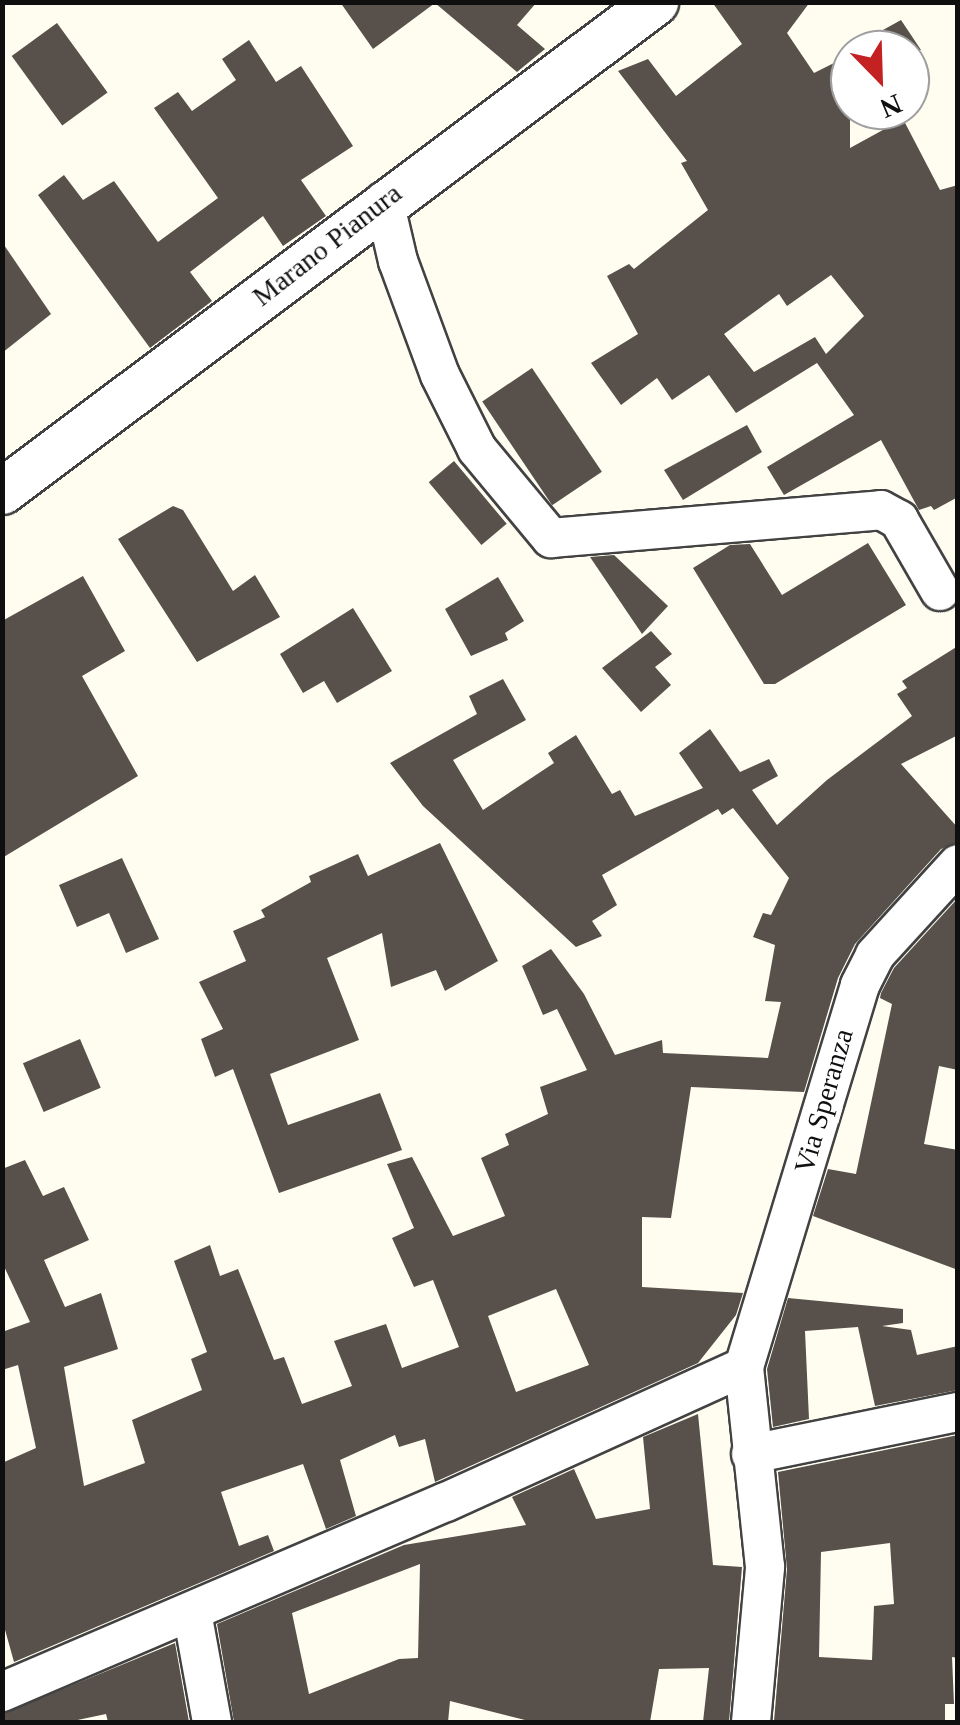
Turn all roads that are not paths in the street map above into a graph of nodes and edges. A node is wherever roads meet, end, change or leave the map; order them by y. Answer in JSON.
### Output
{"nodes":[{"id":1,"x":654,"y":2,"type":"edge"},
{"id":2,"x":384,"y":201,"type":"junction"},
{"id":3,"x":2,"y":490,"type":"edge"},
{"id":4,"x":940,"y":591,"type":"dead end"},
{"id":5,"x":958,"y":864,"type":"edge"},
{"id":6,"x":744,"y":1367,"type":"junction"},
{"id":7,"x":958,"y":1412,"type":"edge"},
{"id":8,"x":752,"y":1454,"type":"junction"},
{"id":9,"x":192,"y":1612,"type":"junction"},
{"id":10,"x":2,"y":1692,"type":"edge"},
{"id":11,"x":212,"y":1722,"type":"edge"},
{"id":12,"x":751,"y":1722,"type":"edge"}],
"edges":[{"from":1,"to":2,"type":"street","name":"Marano Pianura"},
{"from":2,"to":3,"type":"street","name":"Marano Pianura"},
{"from":2,"to":4,"type":"street"},
{"from":5,"to":6,"type":"street","name":"Via Speranza"},
{"from":6,"to":8,"type":"street"},
{"from":6,"to":9,"type":"street"},
{"from":7,"to":8,"type":"street"},
{"from":8,"to":12,"type":"street"},
{"from":9,"to":10,"type":"street"},
{"from":9,"to":11,"type":"street"}]}
